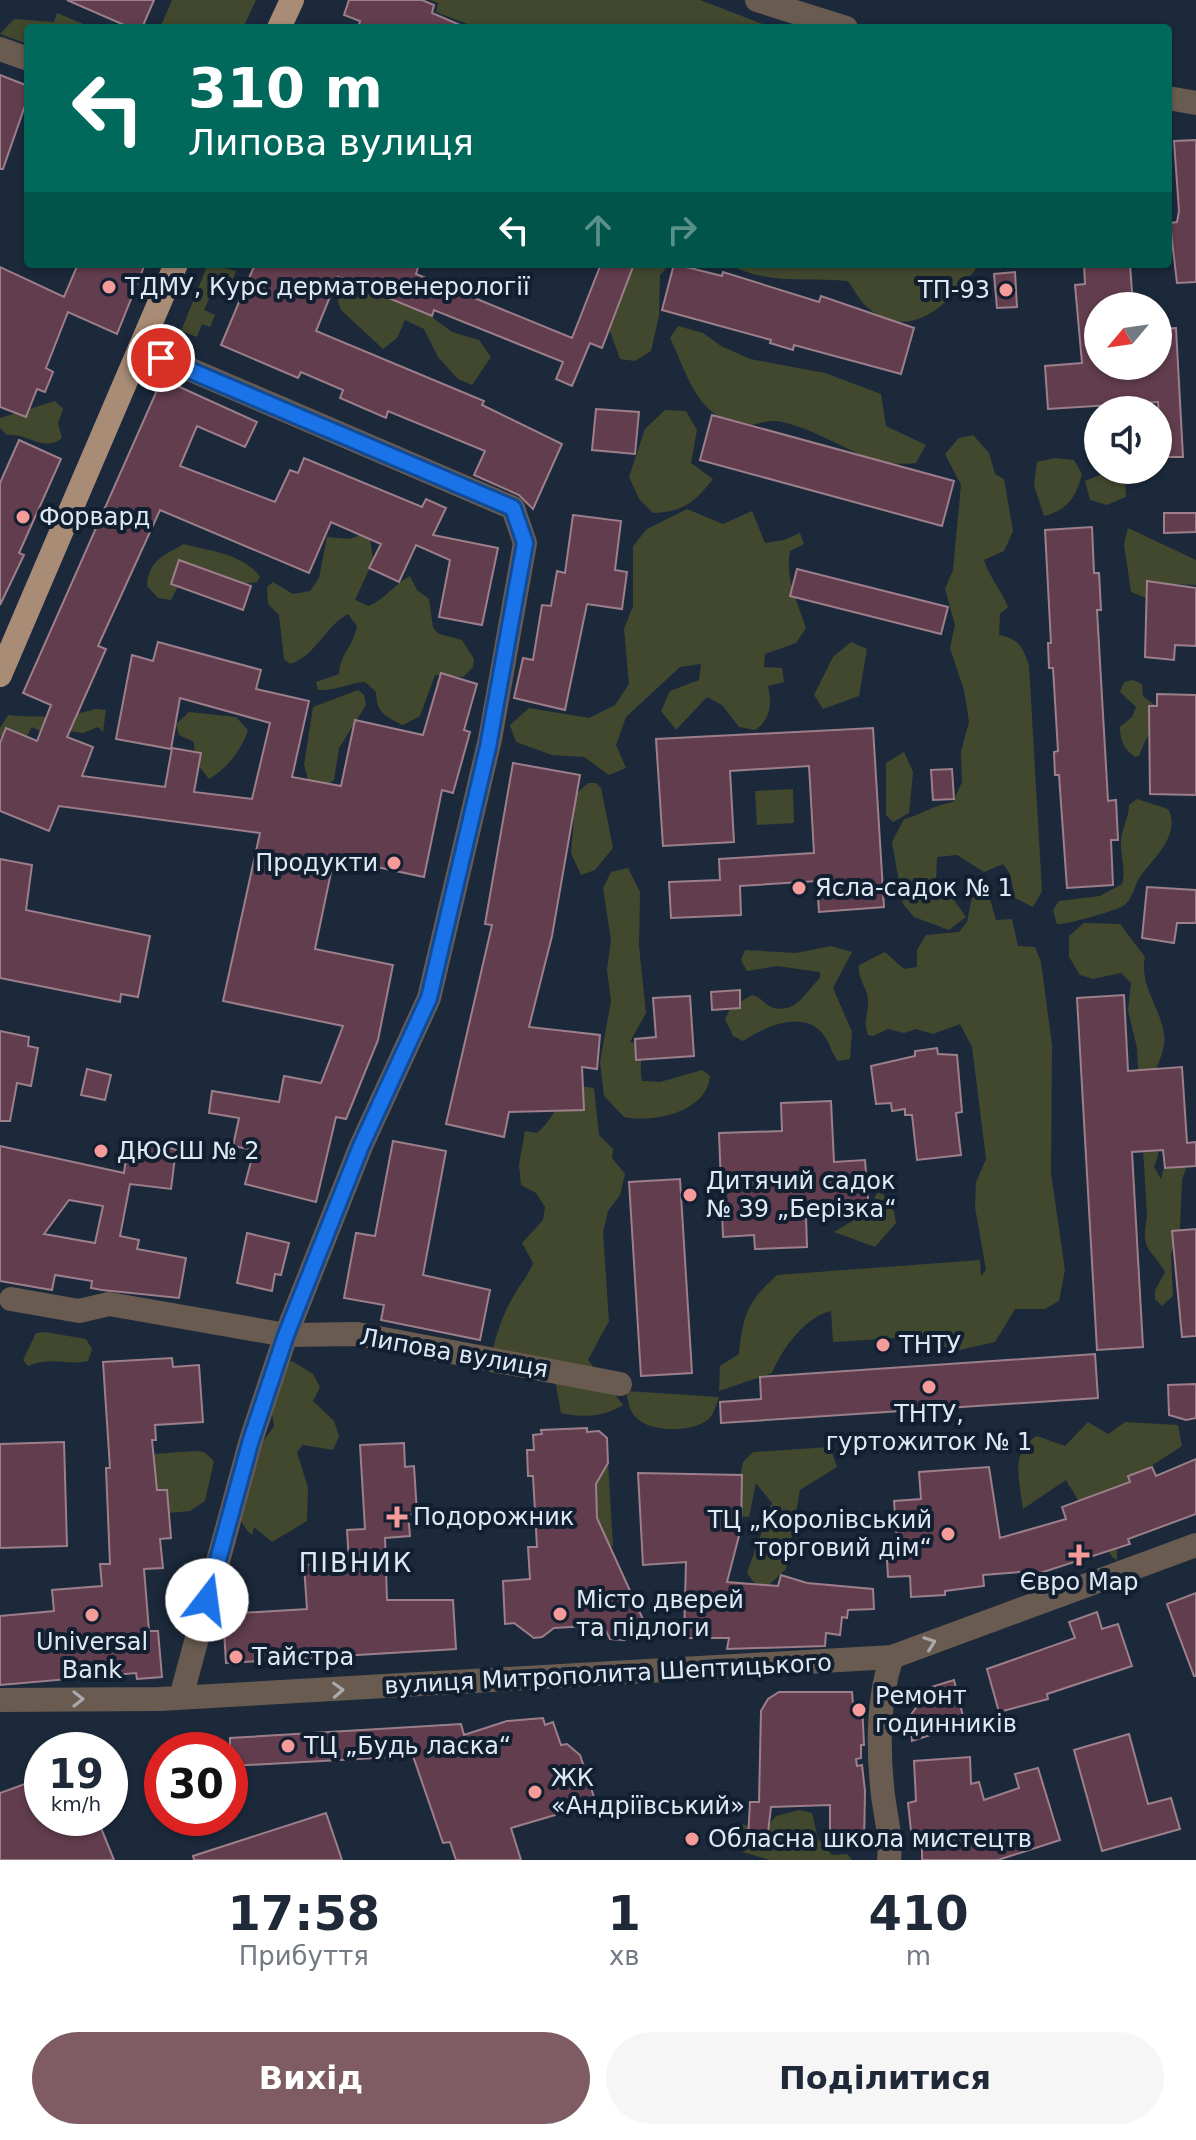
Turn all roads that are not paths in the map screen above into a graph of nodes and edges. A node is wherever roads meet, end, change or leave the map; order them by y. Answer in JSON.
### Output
{"nodes":[{"id":1,"x":292,"y":0,"type":"edge"},
{"id":2,"x":768,"y":4,"type":"edge"},
{"id":3,"x":281,"y":24,"type":"edge"},
{"id":4,"x":833,"y":24,"type":"edge"},
{"id":5,"x":0,"y":49,"type":"edge"},
{"id":6,"x":24,"y":58,"type":"edge"},
{"id":7,"x":1172,"y":99,"type":"edge"},
{"id":8,"x":1196,"y":103,"type":"edge"},
{"id":9,"x":174,"y":268,"type":"edge"},
{"id":10,"x":140,"y":348,"type":"junction"},
{"id":11,"x":0,"y":675,"type":"edge"},
{"id":12,"x":11,"y":1299,"type":"dead end"},
{"id":13,"x":286,"y":1335,"type":"junction"},
{"id":14,"x":620,"y":1384,"type":"dead end"},
{"id":15,"x":1196,"y":1545,"type":"edge"},
{"id":16,"x":892,"y":1657,"type":"junction"},
{"id":17,"x":181,"y":1697,"type":"junction"},
{"id":18,"x":0,"y":1700,"type":"edge"},
{"id":19,"x":889,"y":1860,"type":"edge"}],
"edges":[{"from":1,"to":3,"type":"main road"},
{"from":2,"to":4,"type":"street"},
{"from":5,"to":6,"type":"street"},
{"from":7,"to":8,"type":"street"},
{"from":9,"to":10,"type":"main road"},
{"from":10,"to":11,"type":"main road"},
{"from":10,"to":13,"type":"street"},
{"from":12,"to":13,"type":"street","name":"Липова вулиця"},
{"from":13,"to":14,"type":"street","name":"Липова вулиця"},
{"from":13,"to":17,"type":"street"},
{"from":16,"to":15,"type":"street","name":"вулиця Митрополита Шептицького","one_way":true},
{"from":17,"to":16,"type":"street","name":"вулиця Митрополита Шептицького","one_way":true},
{"from":16,"to":19,"type":"street"},
{"from":18,"to":17,"type":"street","name":"вулиця Митрополита Шептицького","one_way":true}]}
